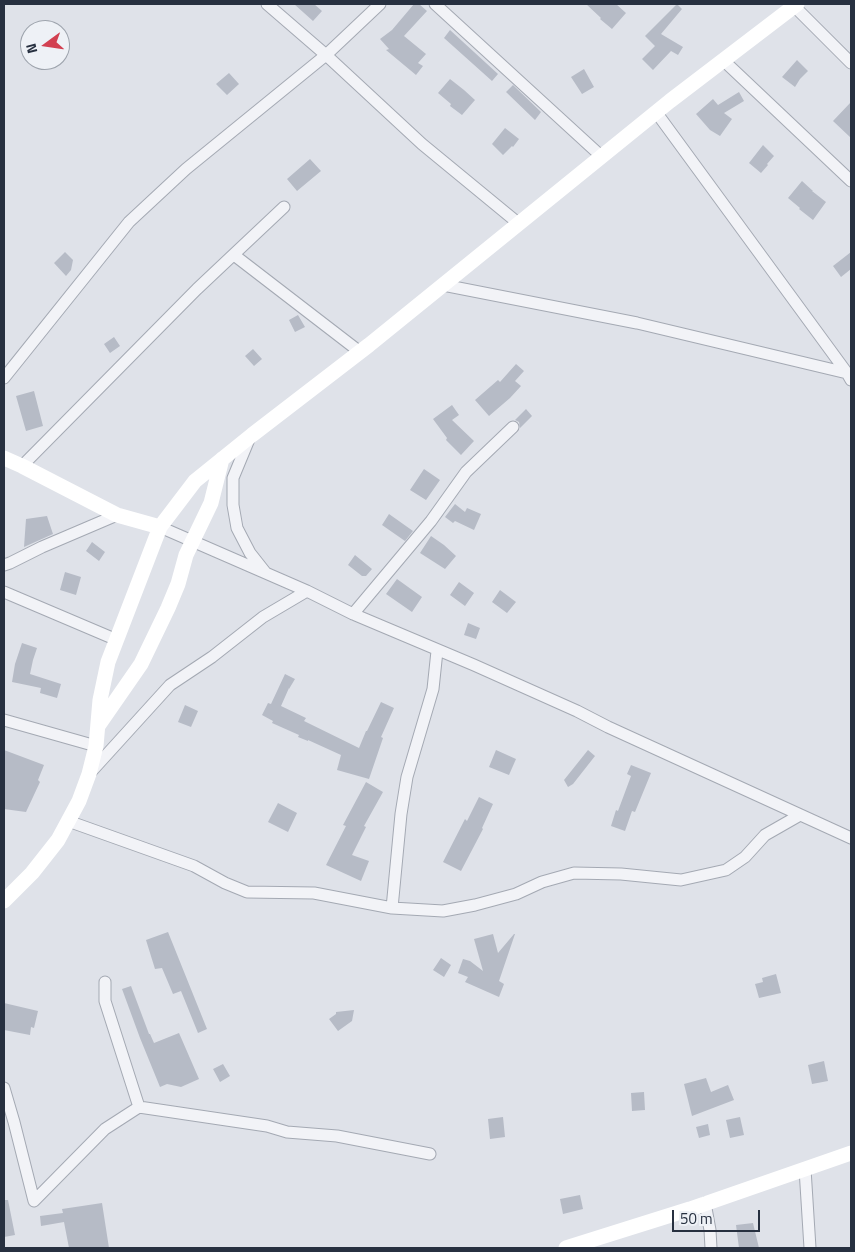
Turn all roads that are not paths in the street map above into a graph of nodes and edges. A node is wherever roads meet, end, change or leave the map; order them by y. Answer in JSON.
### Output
{"nodes":[{"id":1,"x":267,"y":4,"type":"edge"},
{"id":2,"x":380,"y":4,"type":"edge"},
{"id":3,"x":435,"y":4,"type":"edge"},
{"id":4,"x":795,"y":5,"type":"edge"},
{"id":5,"x":326,"y":55,"type":"junction"},
{"id":6,"x":723,"y":60,"type":"junction"},
{"id":7,"x":851,"y":63,"type":"edge"},
{"id":8,"x":656,"y":112,"type":"junction"},
{"id":9,"x":601,"y":156,"type":"junction"},
{"id":10,"x":851,"y":181,"type":"edge"},
{"id":11,"x":284,"y":206,"type":"dead end"},
{"id":12,"x":518,"y":224,"type":"junction"},
{"id":13,"x":234,"y":255,"type":"junction"},
{"id":14,"x":443,"y":285,"type":"junction"},
{"id":15,"x":360,"y":352,"type":"junction"},
{"id":16,"x":849,"y":377,"type":"edge"},
{"id":17,"x":4,"y":378,"type":"edge"},
{"id":18,"x":513,"y":428,"type":"dead end"},
{"id":19,"x":252,"y":435,"type":"junction"},
{"id":20,"x":4,"y":458,"type":"edge"},
{"id":21,"x":222,"y":459,"type":"junction"},
{"id":22,"x":22,"y":466,"type":"junction"},
{"id":23,"x":116,"y":515,"type":"junction"},
{"id":24,"x":160,"y":527,"type":"junction"},
{"id":25,"x":193,"y":541,"type":"junction"},
{"id":26,"x":4,"y":565,"type":"edge"},
{"id":27,"x":266,"y":573,"type":"junction"},
{"id":28,"x":307,"y":591,"type":"junction"},
{"id":29,"x":4,"y":592,"type":"edge"},
{"id":30,"x":353,"y":614,"type":"junction"},
{"id":31,"x":117,"y":640,"type":"junction"},
{"id":32,"x":438,"y":651,"type":"junction"},
{"id":33,"x":4,"y":720,"type":"edge"},
{"id":34,"x":97,"y":727,"type":"junction"},
{"id":35,"x":96,"y":746,"type":"junction"},
{"id":36,"x":89,"y":774,"type":"junction"},
{"id":37,"x":800,"y":815,"type":"junction"},
{"id":38,"x":68,"y":820,"type":"junction"},
{"id":39,"x":851,"y":838,"type":"edge"},
{"id":40,"x":4,"y":900,"type":"edge"},
{"id":41,"x":392,"y":908,"type":"junction"},
{"id":42,"x":105,"y":982,"type":"dead end"},
{"id":43,"x":4,"y":1088,"type":"edge"},
{"id":44,"x":139,"y":1108,"type":"junction"},
{"id":45,"x":851,"y":1152,"type":"edge"},
{"id":46,"x":430,"y":1154,"type":"dead end"},
{"id":47,"x":805,"y":1169,"type":"junction"},
{"id":48,"x":705,"y":1203,"type":"junction"},
{"id":49,"x":566,"y":1248,"type":"edge"},
{"id":50,"x":711,"y":1248,"type":"edge"},
{"id":51,"x":810,"y":1248,"type":"edge"}],
"edges":[{"from":1,"to":5,"type":"street"},
{"from":2,"to":5,"type":"street"},
{"from":3,"to":9,"type":"street"},
{"from":4,"to":6,"type":"street"},
{"from":4,"to":7,"type":"street"},
{"from":5,"to":12,"type":"street"},
{"from":5,"to":17,"type":"street"},
{"from":6,"to":8,"type":"street"},
{"from":6,"to":10,"type":"street"},
{"from":8,"to":9,"type":"street"},
{"from":8,"to":16,"type":"street"},
{"from":9,"to":12,"type":"street"},
{"from":11,"to":13,"type":"street"},
{"from":12,"to":14,"type":"street"},
{"from":13,"to":15,"type":"street"},
{"from":13,"to":22,"type":"street"},
{"from":14,"to":15,"type":"street"},
{"from":14,"to":16,"type":"street"},
{"from":15,"to":19,"type":"street"},
{"from":18,"to":30,"type":"street"},
{"from":19,"to":21,"type":"street"},
{"from":19,"to":27,"type":"street"},
{"from":20,"to":22,"type":"street"},
{"from":21,"to":24,"type":"street"},
{"from":21,"to":25,"type":"street"},
{"from":22,"to":23,"type":"street"},
{"from":23,"to":24,"type":"street"},
{"from":23,"to":26,"type":"street"},
{"from":24,"to":25,"type":"street"},
{"from":24,"to":31,"type":"street"},
{"from":25,"to":27,"type":"street"},
{"from":25,"to":34,"type":"street"},
{"from":27,"to":28,"type":"street"},
{"from":28,"to":30,"type":"street"},
{"from":28,"to":36,"type":"street"},
{"from":29,"to":31,"type":"street"},
{"from":30,"to":32,"type":"street"},
{"from":31,"to":34,"type":"street"},
{"from":32,"to":37,"type":"street"},
{"from":32,"to":41,"type":"street"},
{"from":33,"to":35,"type":"street"},
{"from":34,"to":35,"type":"street"},
{"from":35,"to":36,"type":"street"},
{"from":36,"to":38,"type":"street"},
{"from":37,"to":39,"type":"street"},
{"from":37,"to":41,"type":"street"},
{"from":38,"to":40,"type":"street"},
{"from":38,"to":41,"type":"street"},
{"from":42,"to":44,"type":"street"},
{"from":43,"to":44,"type":"street"},
{"from":44,"to":46,"type":"street"},
{"from":45,"to":47,"type":"street"},
{"from":47,"to":48,"type":"street"},
{"from":47,"to":51,"type":"street"},
{"from":48,"to":49,"type":"street"},
{"from":48,"to":50,"type":"street"}]}
